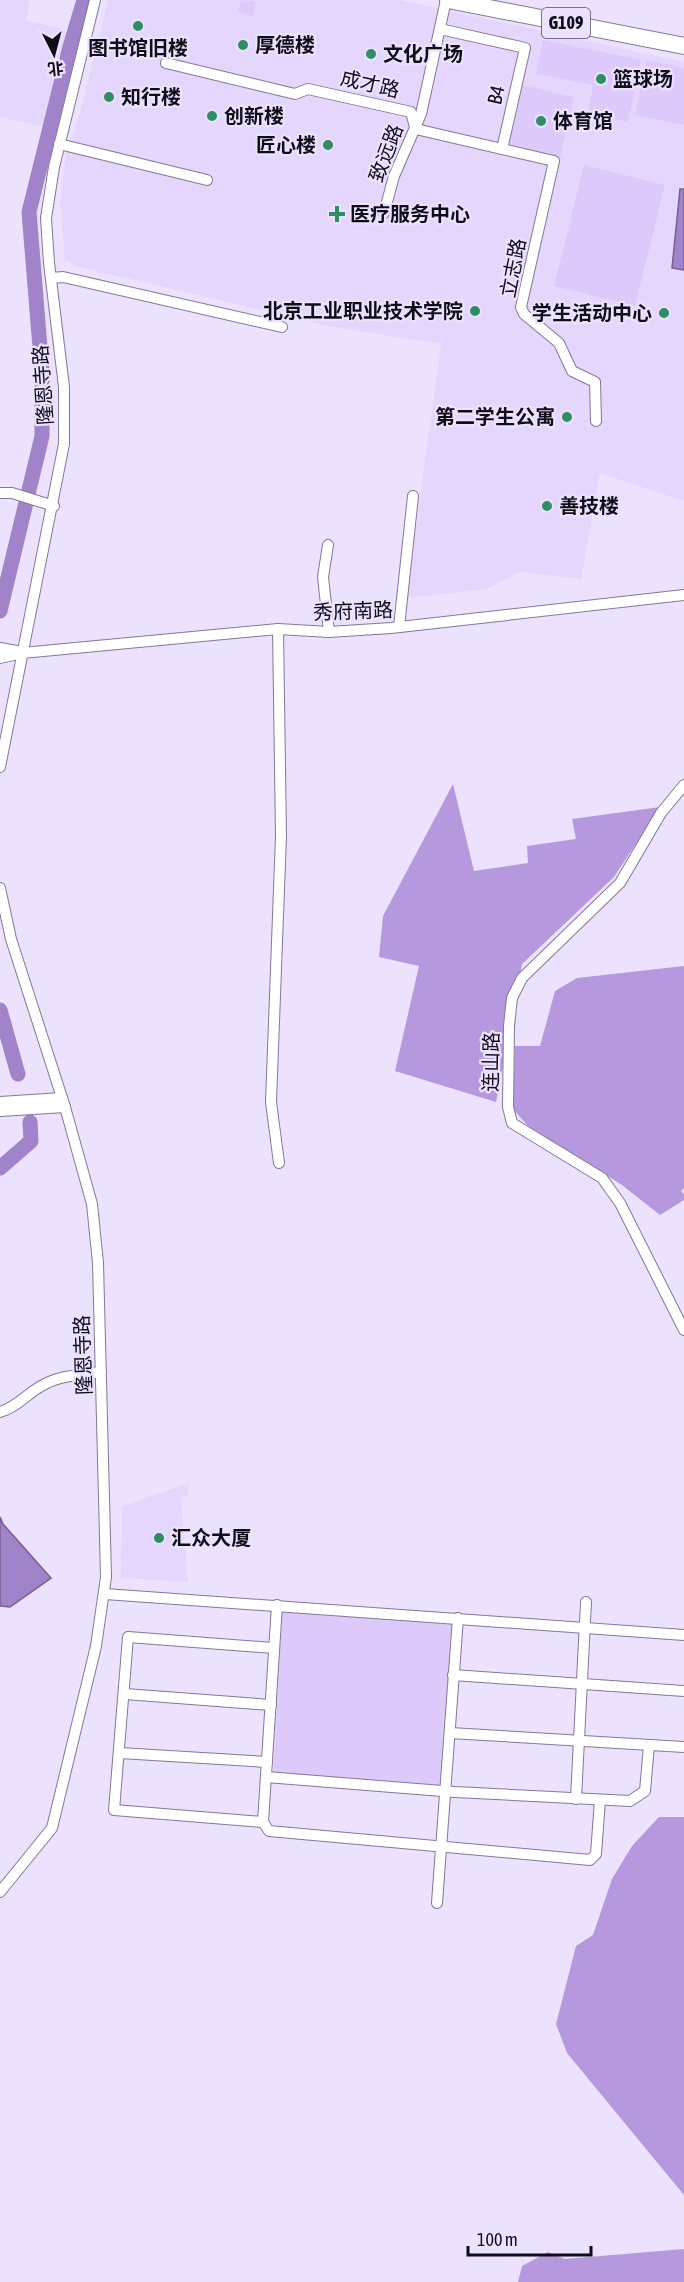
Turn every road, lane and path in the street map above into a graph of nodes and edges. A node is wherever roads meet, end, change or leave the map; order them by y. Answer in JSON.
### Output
{"nodes":[{"id":1,"x":95,"y":0,"type":"edge"},
{"id":2,"x":447,"y":0,"type":"edge"},
{"id":3,"x":502,"y":0,"type":"edge"},
{"id":4,"x":440,"y":29,"type":"junction"},
{"id":5,"x":684,"y":35,"type":"edge"},
{"id":6,"x":684,"y":46,"type":"edge"},
{"id":7,"x":166,"y":63,"type":"dead end"},
{"id":8,"x":415,"y":127,"type":"junction"},
{"id":9,"x":59,"y":144,"type":"junction"},
{"id":10,"x":502,"y":149,"type":"junction"},
{"id":11,"x":554,"y":161,"type":"joint"},
{"id":12,"x":207,"y":180,"type":"dead end"},
{"id":13,"x":384,"y":213,"type":"dead end"},
{"id":14,"x":51,"y":278,"type":"junction"},
{"id":15,"x":282,"y":327,"type":"dead end"},
{"id":16,"x":596,"y":421,"type":"dead end"},
{"id":17,"x":6,"y":493,"type":"edge"},
{"id":18,"x":413,"y":496,"type":"dead end"},
{"id":19,"x":50,"y":504,"type":"junction"},
{"id":20,"x":328,"y":545,"type":"dead end"},
{"id":21,"x":684,"y":595,"type":"edge"},
{"id":22,"x":399,"y":627,"type":"junction"},
{"id":23,"x":278,"y":629,"type":"junction"},
{"id":24,"x":329,"y":632,"type":"junction"},
{"id":25,"x":0,"y":648,"type":"edge"},
{"id":26,"x":22,"y":652,"type":"junction"},
{"id":27,"x":0,"y":658,"type":"edge"},
{"id":28,"x":0,"y":768,"type":"edge"},
{"id":29,"x":684,"y":785,"type":"edge"},
{"id":30,"x":0,"y":888,"type":"edge"},
{"id":31,"x":0,"y":1102,"type":"edge"},
{"id":32,"x":63,"y":1102,"type":"junction"},
{"id":33,"x":0,"y":1111,"type":"edge"},
{"id":34,"x":279,"y":1163,"type":"dead end"},
{"id":35,"x":684,"y":1330,"type":"edge"},
{"id":36,"x":101,"y":1372,"type":"junction"},
{"id":37,"x":0,"y":1412,"type":"edge"},
{"id":38,"x":105,"y":1594,"type":"junction"},
{"id":39,"x":586,"y":1602,"type":"dead end"},
{"id":40,"x":277,"y":1605,"type":"junction"},
{"id":41,"x":458,"y":1618,"type":"junction"},
{"id":42,"x":586,"y":1628,"type":"junction"},
{"id":43,"x":684,"y":1635,"type":"edge"},
{"id":44,"x":274,"y":1648,"type":"junction"},
{"id":45,"x":453,"y":1675,"type":"junction"},
{"id":46,"x":583,"y":1684,"type":"junction"},
{"id":47,"x":684,"y":1691,"type":"edge"},
{"id":48,"x":124,"y":1694,"type":"junction"},
{"id":49,"x":271,"y":1706,"type":"junction"},
{"id":50,"x":450,"y":1733,"type":"junction"},
{"id":51,"x":578,"y":1740,"type":"junction"},
{"id":52,"x":649,"y":1745,"type":"junction"},
{"id":53,"x":684,"y":1747,"type":"edge"},
{"id":54,"x":120,"y":1753,"type":"junction"},
{"id":55,"x":267,"y":1762,"type":"junction"},
{"id":56,"x":266,"y":1777,"type":"junction"},
{"id":57,"x":446,"y":1791,"type":"junction"},
{"id":58,"x":576,"y":1799,"type":"junction"},
{"id":59,"x":600,"y":1800,"type":"junction"},
{"id":60,"x":263,"y":1822,"type":"junction"},
{"id":61,"x":441,"y":1848,"type":"junction"},
{"id":62,"x":0,"y":1892,"type":"edge"},
{"id":63,"x":437,"y":1904,"type":"dead end"}],
"edges":[{"from":1,"to":9,"type":"street","name":"隆恩寺路"},
{"from":2,"to":4,"type":"street","name":"致远路"},
{"from":2,"to":6,"type":"highway","number":"G109"},
{"from":3,"to":5,"type":"highway","number":"G109"},
{"from":4,"to":8,"type":"street","name":"致远路"},
{"from":4,"to":10,"type":"street","name":"B4"},
{"from":7,"to":8,"type":"street","name":"成才路"},
{"from":8,"to":10,"type":"street","name":"成才路"},
{"from":8,"to":13,"type":"street","name":"致远路"},
{"from":9,"to":12,"type":"street"},
{"from":9,"to":14,"type":"street","name":"隆恩寺路"},
{"from":10,"to":11,"type":"street","name":"成才路"},
{"from":11,"to":16,"type":"street","name":"立志路"},
{"from":14,"to":15,"type":"street"},
{"from":14,"to":19,"type":"street","name":"隆恩寺路"},
{"from":17,"to":19,"type":"street"},
{"from":18,"to":22,"type":"street"},
{"from":19,"to":26,"type":"street","name":"隆恩寺路"},
{"from":20,"to":24,"type":"street"},
{"from":21,"to":22,"type":"street","name":"秀府南路"},
{"from":22,"to":24,"type":"street","name":"秀府南路"},
{"from":23,"to":24,"type":"street","name":"秀府南路"},
{"from":23,"to":26,"type":"street","name":"秀府南路"},
{"from":23,"to":34,"type":"street"},
{"from":25,"to":26,"type":"street","name":"秀府南路"},
{"from":26,"to":27,"type":"street","name":"秀府南路"},
{"from":26,"to":28,"type":"street","name":"隆恩寺路"},
{"from":29,"to":35,"type":"street","name":"连山路"},
{"from":30,"to":32,"type":"street","name":"隆恩寺路"},
{"from":31,"to":32,"type":"street"},
{"from":32,"to":33,"type":"street"},
{"from":32,"to":36,"type":"street","name":"隆恩寺路"},
{"from":36,"to":37,"type":"street"},
{"from":36,"to":38,"type":"street","name":"隆恩寺路"},
{"from":38,"to":40,"type":"street"},
{"from":38,"to":62,"type":"street","name":"隆恩寺路"},
{"from":39,"to":42,"type":"street"},
{"from":40,"to":41,"type":"street"},
{"from":40,"to":44,"type":"street"},
{"from":41,"to":42,"type":"street"},
{"from":41,"to":45,"type":"street"},
{"from":42,"to":43,"type":"street"},
{"from":42,"to":46,"type":"street"},
{"from":44,"to":48,"type":"street"},
{"from":44,"to":49,"type":"street"},
{"from":45,"to":46,"type":"street"},
{"from":45,"to":50,"type":"street"},
{"from":46,"to":47,"type":"street"},
{"from":46,"to":51,"type":"street"},
{"from":48,"to":49,"type":"street"},
{"from":48,"to":54,"type":"street"},
{"from":49,"to":55,"type":"street"},
{"from":50,"to":51,"type":"street"},
{"from":50,"to":57,"type":"street"},
{"from":51,"to":52,"type":"street"},
{"from":51,"to":58,"type":"street"},
{"from":52,"to":53,"type":"street"},
{"from":52,"to":59,"type":"street"},
{"from":54,"to":55,"type":"street"},
{"from":54,"to":60,"type":"street"},
{"from":55,"to":56,"type":"street"},
{"from":56,"to":57,"type":"street"},
{"from":56,"to":60,"type":"street"},
{"from":57,"to":58,"type":"street"},
{"from":57,"to":61,"type":"street"},
{"from":58,"to":59,"type":"street"},
{"from":59,"to":61,"type":"street"},
{"from":60,"to":61,"type":"street"},
{"from":61,"to":63,"type":"street"}]}
